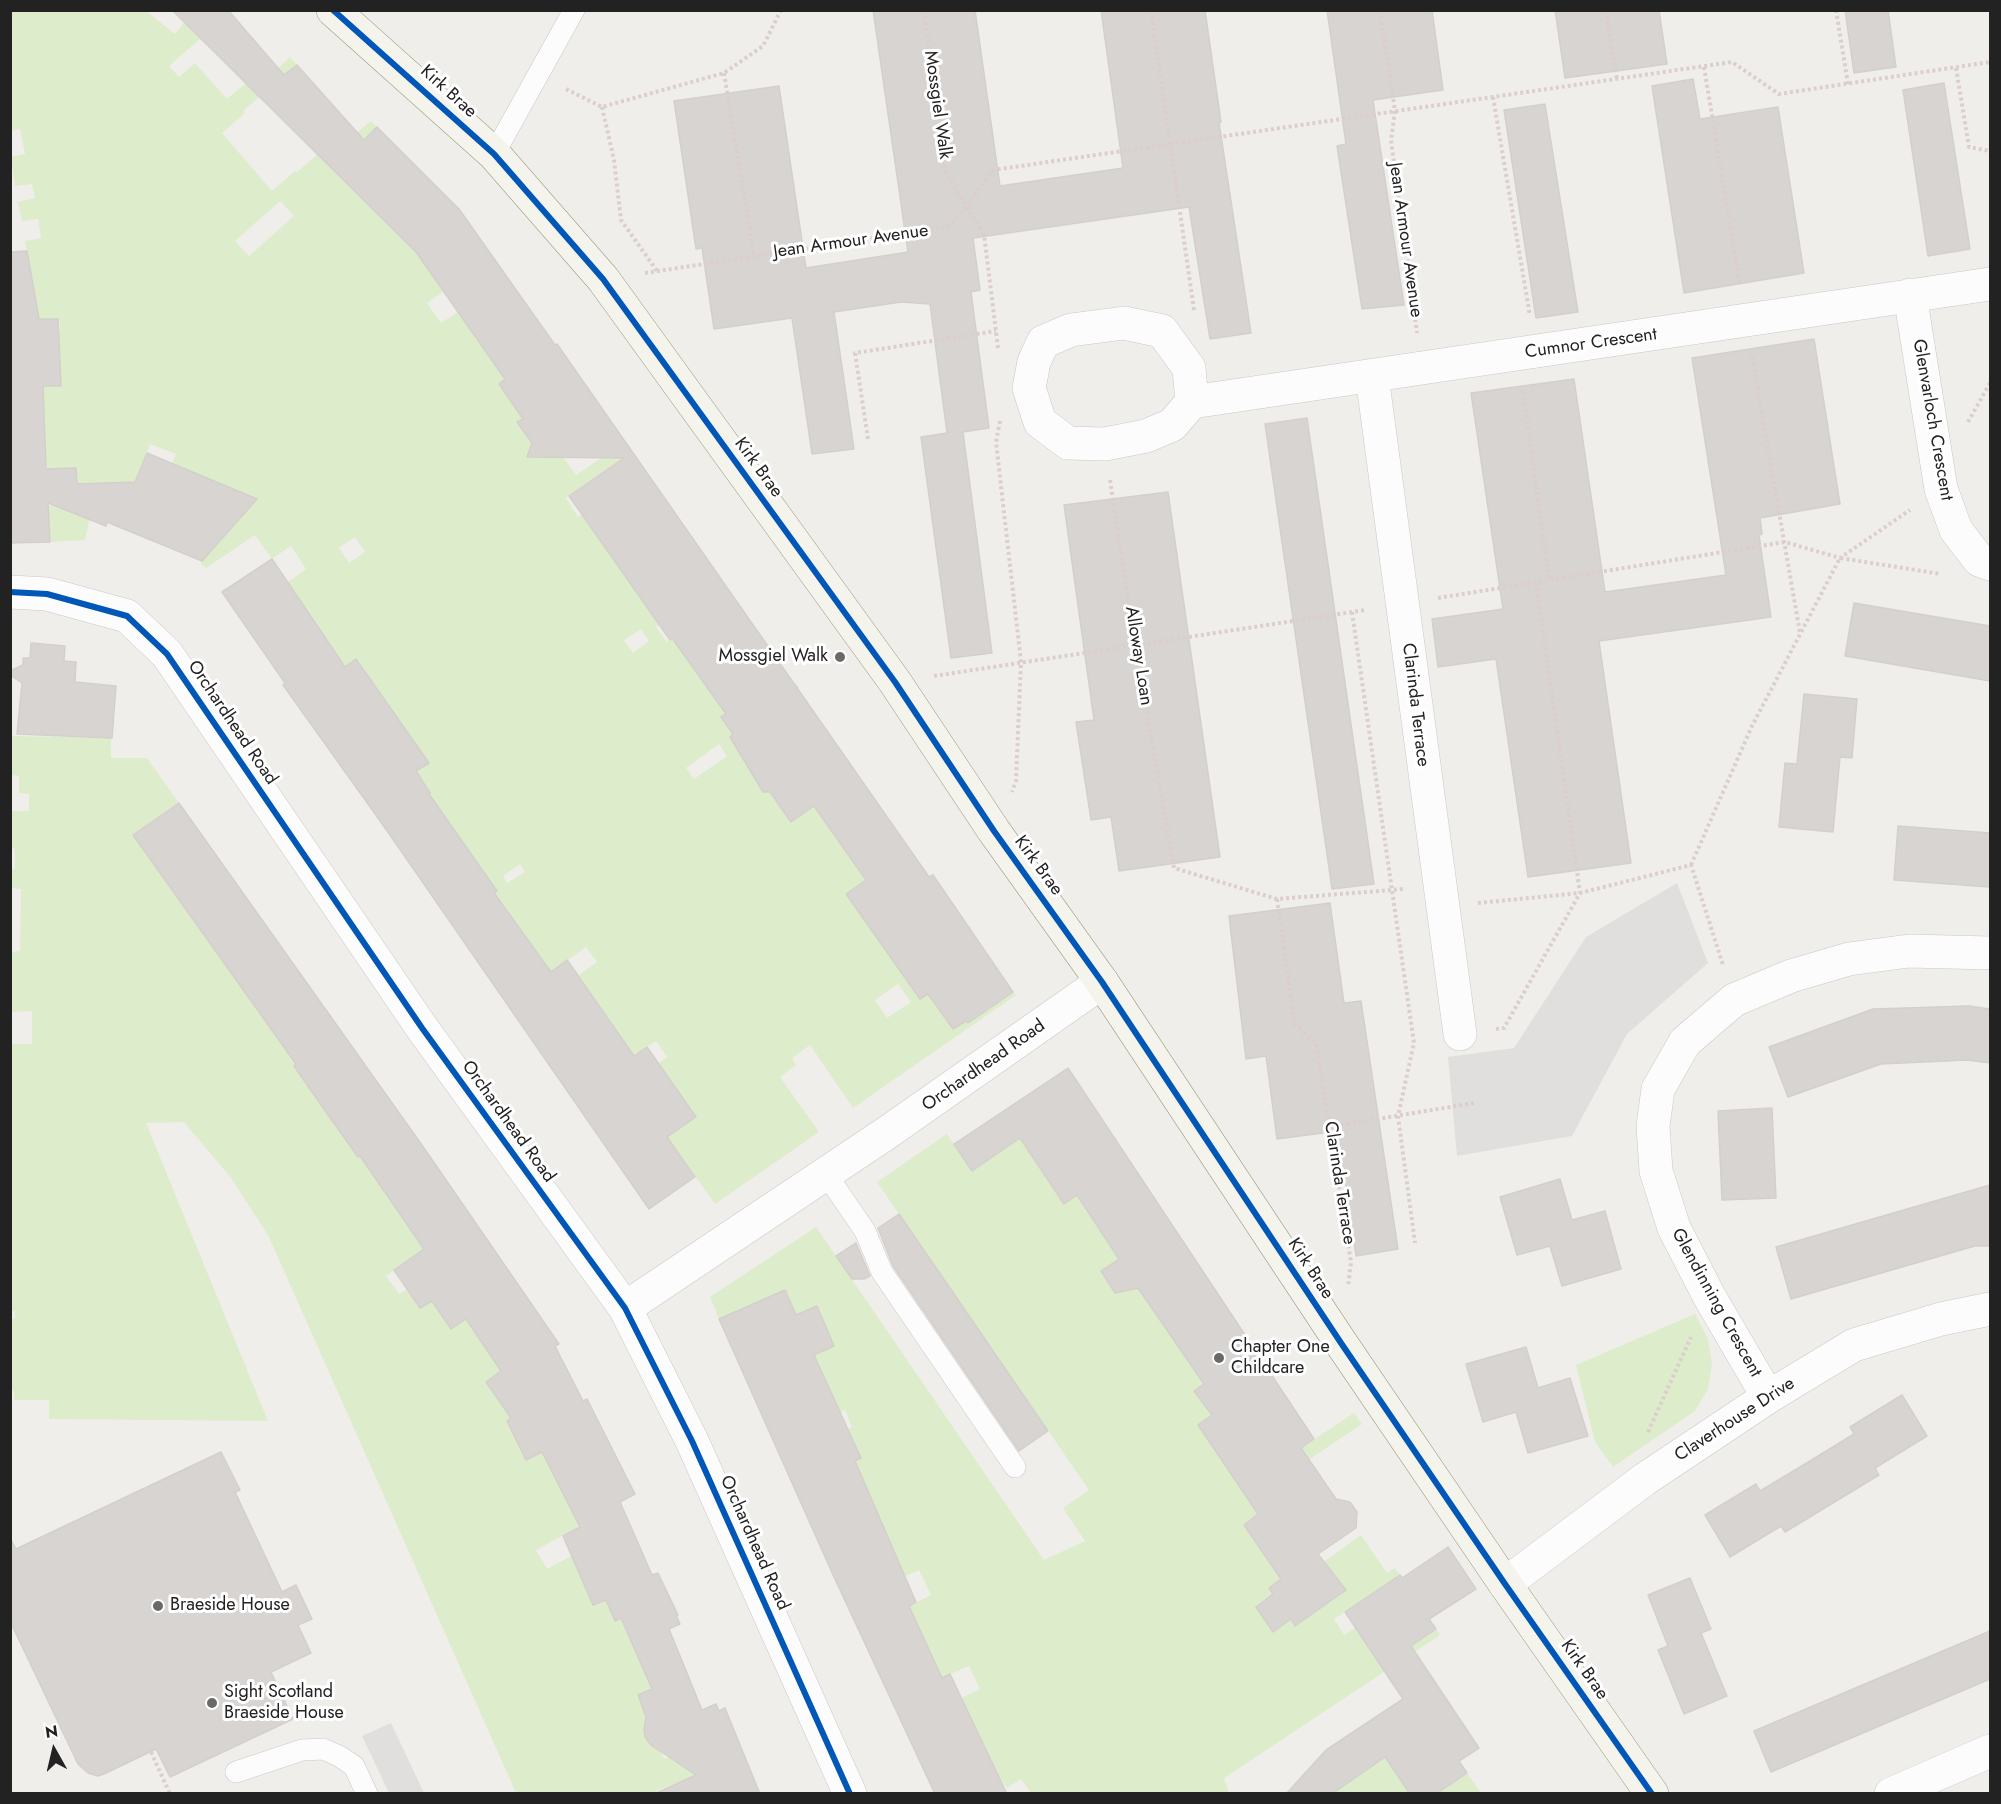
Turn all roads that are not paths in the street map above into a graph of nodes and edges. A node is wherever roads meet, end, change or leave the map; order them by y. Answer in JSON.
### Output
{"nodes":[{"id":1,"x":574,"y":10,"type":"edge"},
{"id":2,"x":353,"y":17,"type":"edge"},
{"id":3,"x":494,"y":154,"type":"junction"},
{"id":4,"x":1990,"y":284,"type":"edge"},
{"id":5,"x":1910,"y":295,"type":"junction"},
{"id":6,"x":1372,"y":376,"type":"junction"},
{"id":7,"x":1192,"y":402,"type":"junction"},
{"id":8,"x":1985,"y":562,"type":"edge"},
{"id":9,"x":10,"y":592,"type":"edge"},
{"id":10,"x":1990,"y":953,"type":"edge"},
{"id":11,"x":1102,"y":982,"type":"junction"},
{"id":12,"x":1460,"y":1034,"type":"road end"},
{"id":13,"x":826,"y":1174,"type":"junction"},
{"id":14,"x":625,"y":1308,"type":"junction"},
{"id":15,"x":1990,"y":1309,"type":"edge"},
{"id":16,"x":1768,"y":1397,"type":"junction"},
{"id":17,"x":1015,"y":1467,"type":"dead end"},
{"id":18,"x":1505,"y":1584,"type":"junction"},
{"id":19,"x":1990,"y":1751,"type":"edge"},
{"id":20,"x":236,"y":1772,"type":"dead end"},
{"id":21,"x":367,"y":1794,"type":"edge"},
{"id":22,"x":850,"y":1794,"type":"edge"},
{"id":23,"x":1652,"y":1794,"type":"edge"},
{"id":24,"x":1891,"y":1794,"type":"edge"}],
"edges":[{"from":1,"to":3,"type":"lane"},
{"from":2,"to":3,"type":"street","name":"Kirk Brae"},
{"from":3,"to":11,"type":"street","name":"Kirk Brae"},
{"from":4,"to":5,"type":"street","name":"Cumnor Crescent"},
{"from":5,"to":6,"type":"street","name":"Cumnor Crescent"},
{"from":5,"to":8,"type":"street","name":"Glenvarloch Crescent"},
{"from":6,"to":7,"type":"street","name":"Cumnor Crescent"},
{"from":6,"to":12,"type":"street","name":"Clarinda Terrace"},
{"from":7,"to":7,"type":"street"},
{"from":9,"to":14,"type":"street","name":"Orchardhead Road"},
{"from":10,"to":16,"type":"street","name":"Glendinning Crescent"},
{"from":11,"to":13,"type":"street","name":"Orchardhead Road"},
{"from":11,"to":18,"type":"street","name":"Kirk Brae"},
{"from":13,"to":14,"type":"street","name":"Orchardhead Road"},
{"from":13,"to":17,"type":"lane"},
{"from":14,"to":22,"type":"street","name":"Orchardhead Road"},
{"from":15,"to":16,"type":"street","name":"Claverhouse Drive"},
{"from":16,"to":18,"type":"street","name":"Claverhouse Drive"},
{"from":18,"to":23,"type":"street","name":"Kirk Brae"},
{"from":19,"to":24,"type":"street"},
{"from":20,"to":21,"type":"lane"}]}
